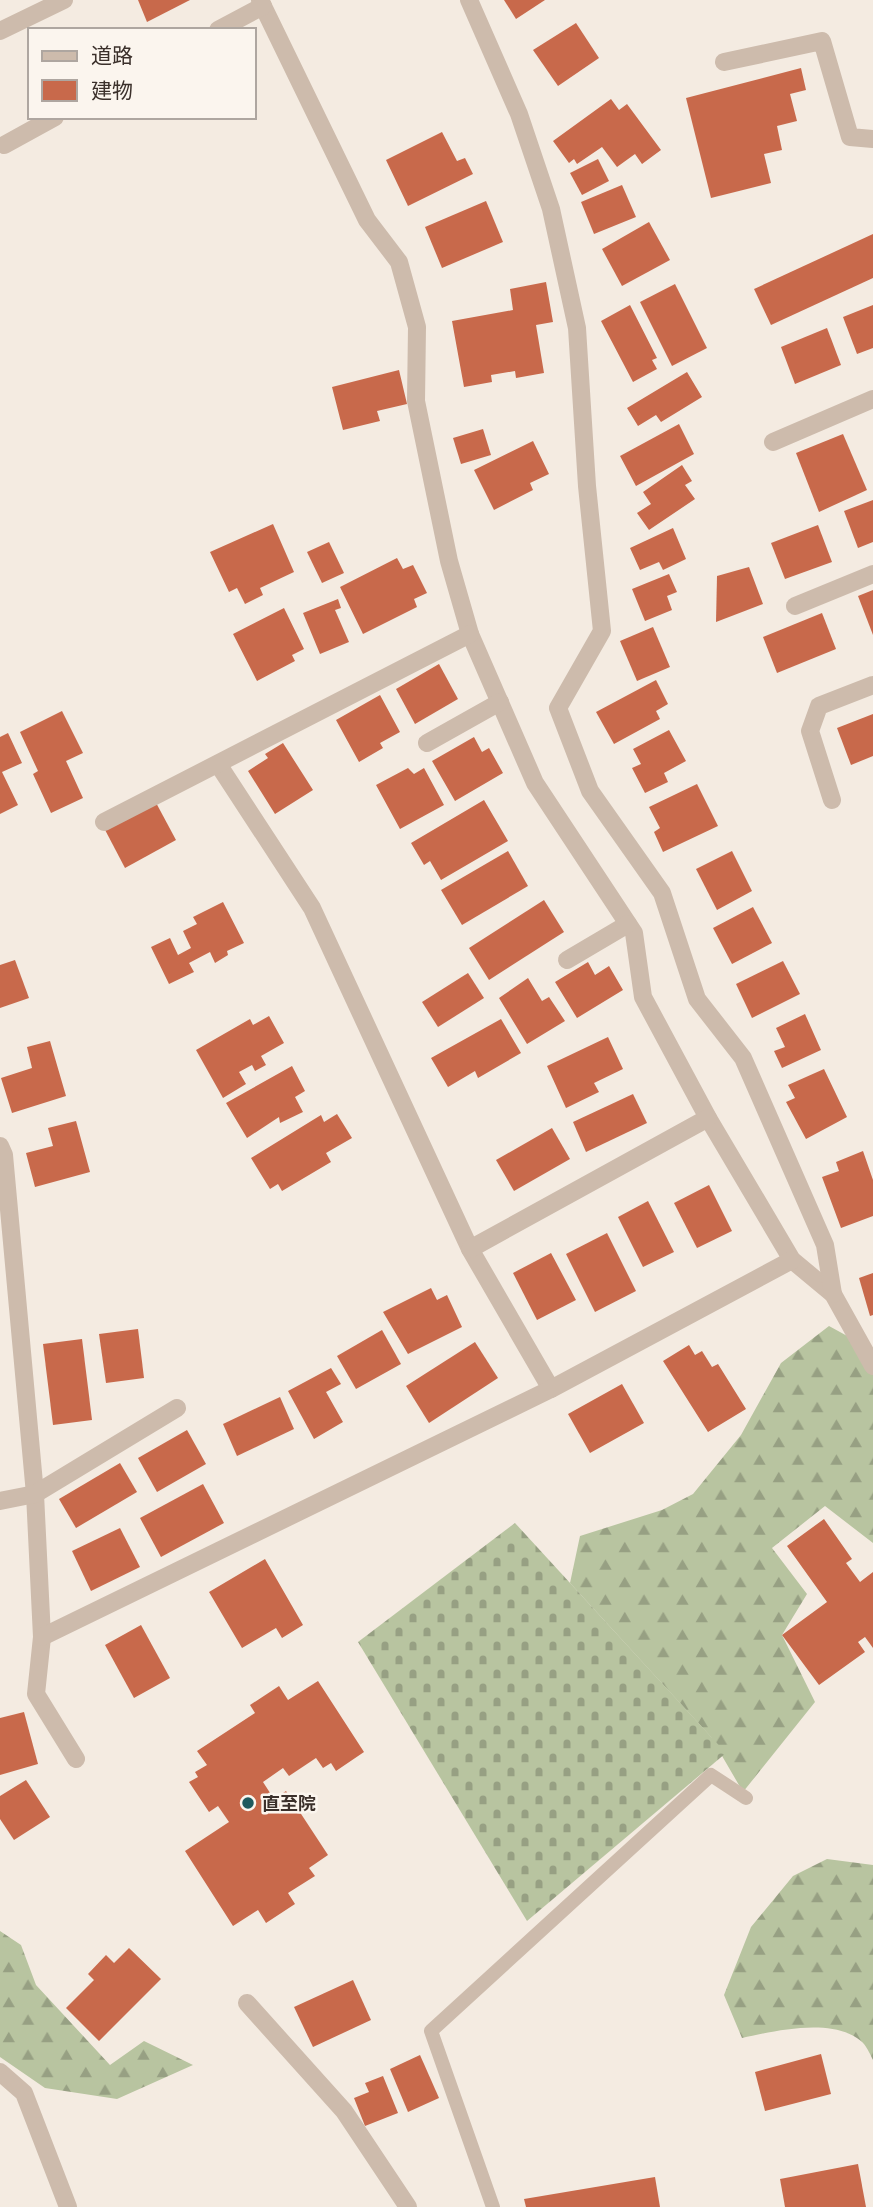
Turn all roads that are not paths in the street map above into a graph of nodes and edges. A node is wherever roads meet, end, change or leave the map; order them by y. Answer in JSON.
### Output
{"nodes":[{"id":1,"x":64,"y":0,"type":"edge"},
{"id":2,"x":470,"y":0,"type":"edge"},
{"id":3,"x":261,"y":3,"type":"edge"},
{"id":4,"x":221,"y":28,"type":"edge"},
{"id":5,"x":0,"y":31,"type":"edge"},
{"id":6,"x":724,"y":62,"type":"dead end"},
{"id":7,"x":51,"y":119,"type":"edge"},
{"id":8,"x":873,"y":139,"type":"edge"},
{"id":9,"x":4,"y":145,"type":"dead end"},
{"id":10,"x":873,"y":399,"type":"edge"},
{"id":11,"x":774,"y":442,"type":"dead end"},
{"id":12,"x":873,"y":574,"type":"edge"},
{"id":13,"x":795,"y":606,"type":"dead end"},
{"id":14,"x":470,"y":634,"type":"junction"},
{"id":15,"x":873,"y":685,"type":"edge"},
{"id":16,"x":500,"y":702,"type":"junction"},
{"id":17,"x":427,"y":743,"type":"dead end"},
{"id":18,"x":218,"y":764,"type":"junction"},
{"id":19,"x":832,"y":800,"type":"dead end"},
{"id":20,"x":104,"y":822,"type":"dead end"},
{"id":21,"x":628,"y":924,"type":"junction"},
{"id":22,"x":567,"y":960,"type":"dead end"},
{"id":23,"x":708,"y":1118,"type":"junction"},
{"id":24,"x":0,"y":1146,"type":"edge"},
{"id":25,"x":470,"y":1249,"type":"junction"},
{"id":26,"x":792,"y":1260,"type":"junction"},
{"id":27,"x":833,"y":1294,"type":"junction"},
{"id":28,"x":873,"y":1367,"type":"edge"},
{"id":29,"x":551,"y":1389,"type":"junction"},
{"id":30,"x":177,"y":1408,"type":"dead end"},
{"id":31,"x":35,"y":1494,"type":"junction"},
{"id":32,"x":0,"y":1501,"type":"edge"},
{"id":33,"x":42,"y":1637,"type":"junction"},
{"id":34,"x":76,"y":1759,"type":"dead end"},
{"id":35,"x":746,"y":1798,"type":"dead end"},
{"id":36,"x":247,"y":2003,"type":"dead end"},
{"id":37,"x":0,"y":2072,"type":"edge"},
{"id":38,"x":68,"y":2207,"type":"edge"},
{"id":39,"x":408,"y":2207,"type":"edge"},
{"id":40,"x":494,"y":2207,"type":"edge"}],
"edges":[{"from":1,"to":5,"type":"street"},
{"from":2,"to":27,"type":"street"},
{"from":3,"to":4,"type":"street"},
{"from":3,"to":14,"type":"street"},
{"from":6,"to":8,"type":"street"},
{"from":7,"to":9,"type":"street"},
{"from":10,"to":11,"type":"street"},
{"from":12,"to":13,"type":"street"},
{"from":14,"to":16,"type":"street"},
{"from":14,"to":18,"type":"street"},
{"from":15,"to":19,"type":"street"},
{"from":16,"to":17,"type":"street"},
{"from":16,"to":21,"type":"street"},
{"from":18,"to":20,"type":"street"},
{"from":18,"to":25,"type":"street"},
{"from":21,"to":22,"type":"street"},
{"from":21,"to":23,"type":"street"},
{"from":23,"to":25,"type":"street"},
{"from":23,"to":26,"type":"street"},
{"from":24,"to":31,"type":"street"},
{"from":25,"to":29,"type":"street"},
{"from":26,"to":27,"type":"street"},
{"from":26,"to":29,"type":"street"},
{"from":27,"to":28,"type":"street"},
{"from":29,"to":33,"type":"street"},
{"from":30,"to":31,"type":"street"},
{"from":31,"to":32,"type":"street"},
{"from":31,"to":33,"type":"street"},
{"from":33,"to":34,"type":"street"},
{"from":35,"to":40,"type":"lane"},
{"from":36,"to":39,"type":"street"},
{"from":37,"to":38,"type":"street"}]}
